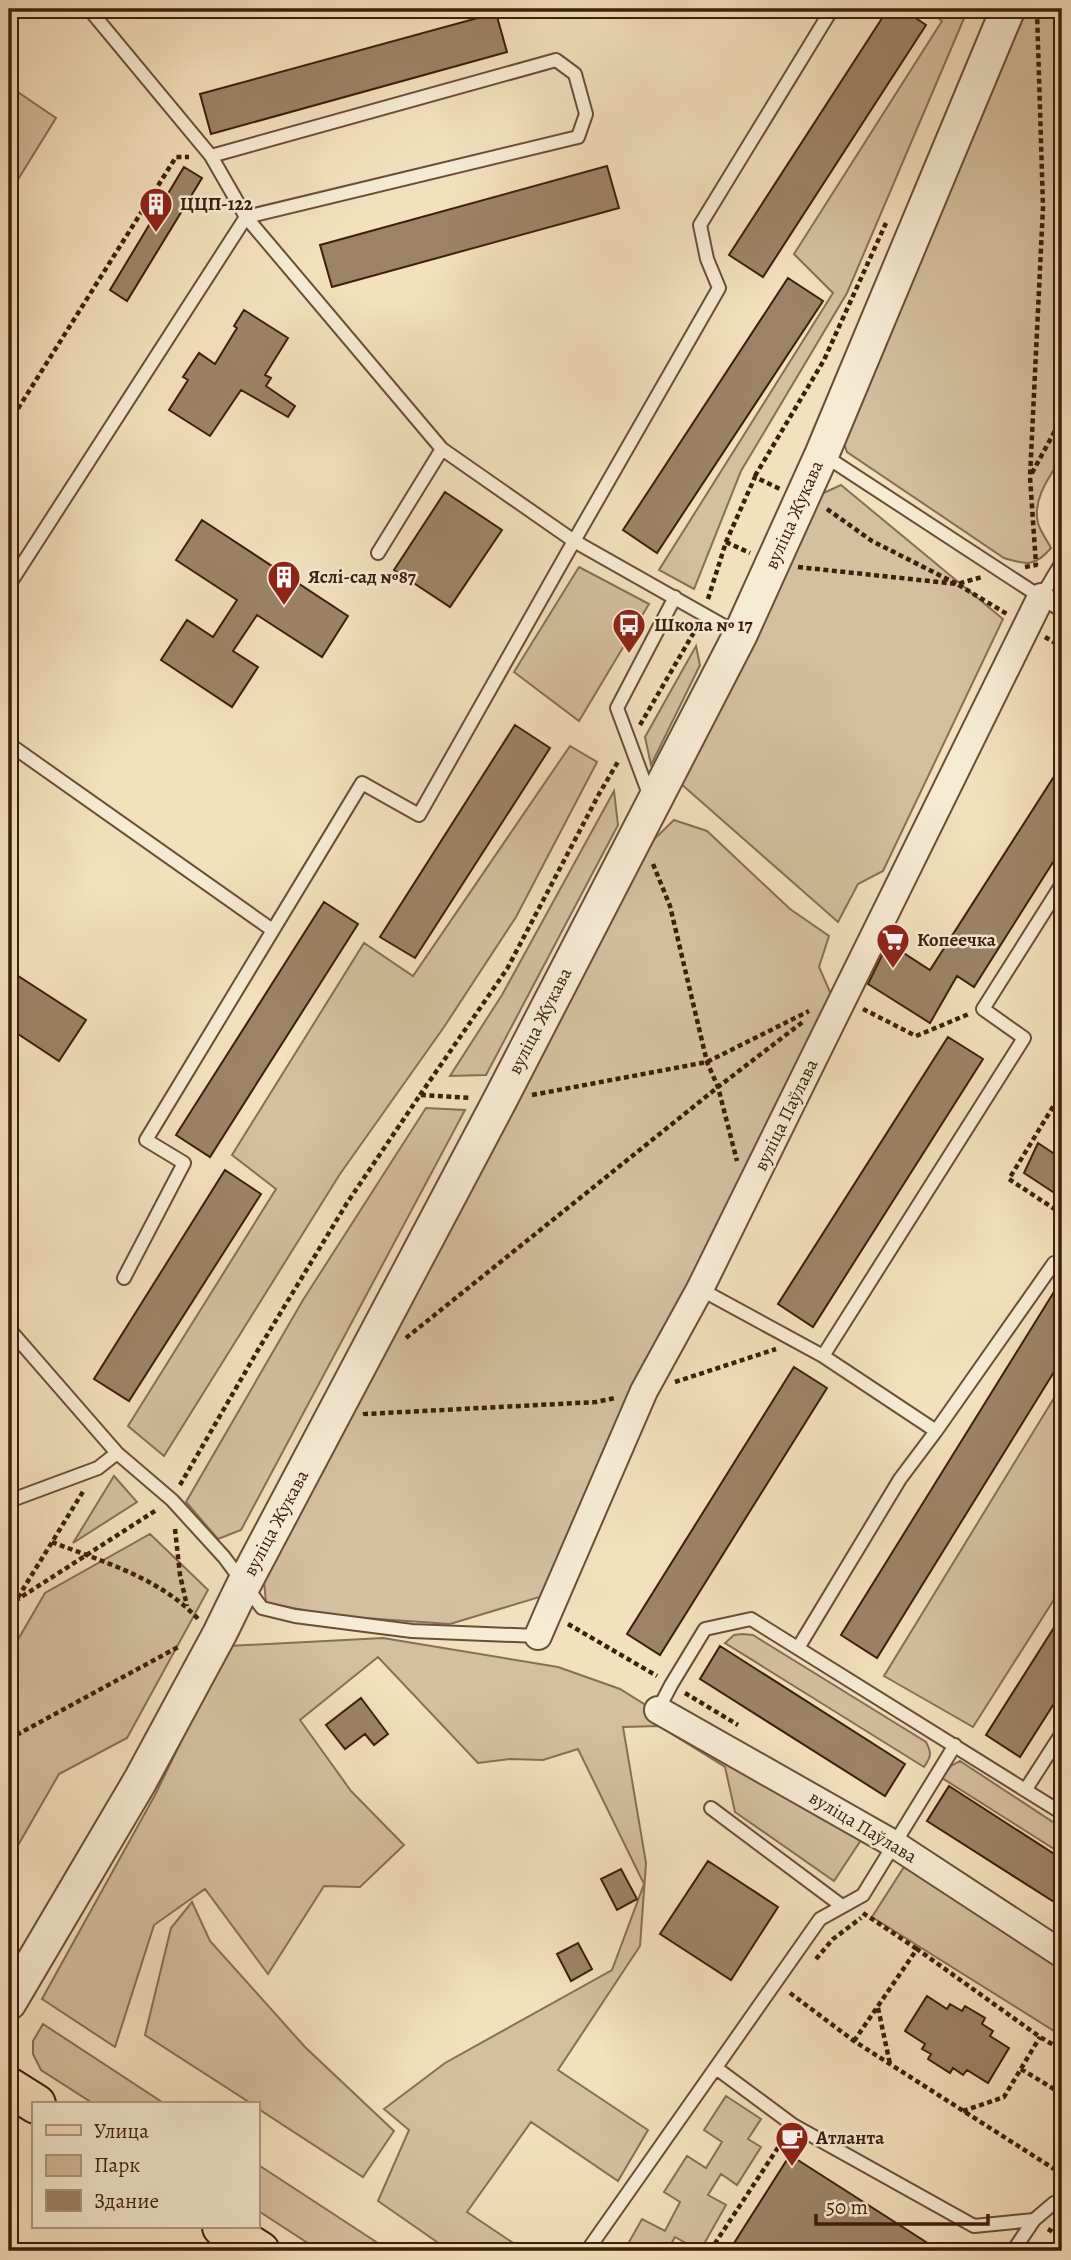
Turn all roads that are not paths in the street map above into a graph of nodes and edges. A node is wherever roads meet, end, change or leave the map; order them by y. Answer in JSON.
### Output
{"nodes":[{"id":1,"x":89,"y":9,"type":"edge"},
{"id":2,"x":832,"y":9,"type":"edge"},
{"id":3,"x":1008,"y":9,"type":"edge"},
{"id":4,"x":211,"y":156,"type":"junction"},
{"id":5,"x":246,"y":217,"type":"junction"},
{"id":6,"x":442,"y":449,"type":"junction"},
{"id":7,"x":822,"y":454,"type":"junction"},
{"id":8,"x":574,"y":541,"type":"junction"},
{"id":9,"x":377,"y":552,"type":"dead end"},
{"id":10,"x":1062,"y":562,"type":"edge"},
{"id":11,"x":9,"y":585,"type":"edge"},
{"id":12,"x":674,"y":597,"type":"junction"},
{"id":13,"x":1051,"y":604,"type":"edge"},
{"id":14,"x":740,"y":635,"type":"junction"},
{"id":15,"x":9,"y":744,"type":"edge"},
{"id":16,"x":646,"y":818,"type":"junction"},
{"id":17,"x":1062,"y":884,"type":"edge"},
{"id":18,"x":271,"y":929,"type":"junction"},
{"id":19,"x":1062,"y":1268,"type":"edge"},
{"id":20,"x":124,"y":1278,"type":"dead end"},
{"id":21,"x":700,"y":1289,"type":"junction"},
{"id":22,"x":9,"y":1329,"type":"edge"},
{"id":23,"x":823,"y":1356,"type":"junction"},
{"id":24,"x":936,"y":1431,"type":"junction"},
{"id":25,"x":117,"y":1453,"type":"junction"},
{"id":26,"x":9,"y":1501,"type":"edge"},
{"id":27,"x":244,"y":1584,"type":"junction"},
{"id":28,"x":538,"y":1636,"type":"joint"},
{"id":29,"x":798,"y":1648,"type":"junction"},
{"id":30,"x":658,"y":1710,"type":"joint"},
{"id":31,"x":1062,"y":1733,"type":"edge"},
{"id":32,"x":955,"y":1745,"type":"junction"},
{"id":33,"x":1026,"y":1789,"type":"junction"},
{"id":34,"x":712,"y":1808,"type":"dead end"},
{"id":35,"x":1062,"y":1813,"type":"edge"},
{"id":36,"x":894,"y":1844,"type":"junction"},
{"id":37,"x":842,"y":1906,"type":"junction"},
{"id":38,"x":1062,"y":1954,"type":"edge"},
{"id":39,"x":19,"y":1963,"type":"edge"},
{"id":40,"x":9,"y":2003,"type":"edge"},
{"id":41,"x":716,"y":2068,"type":"junction"},
{"id":42,"x":9,"y":2087,"type":"edge"},
{"id":43,"x":33,"y":2102,"type":"edge"},
{"id":44,"x":1054,"y":2203,"type":"dead end"},
{"id":45,"x":1034,"y":2220,"type":"junction"},
{"id":46,"x":224,"y":2228,"type":"edge"},
{"id":47,"x":260,"y":2251,"type":"edge"},
{"id":48,"x":587,"y":2251,"type":"edge"},
{"id":49,"x":1013,"y":2251,"type":"edge"}],
"edges":[{"from":1,"to":4,"type":"lane"},
{"from":2,"to":8,"type":"lane"},
{"from":3,"to":7,"type":"street","name":"вуліца Жукава"},
{"from":4,"to":5,"type":"lane"},
{"from":4,"to":5,"type":"lane"},
{"from":5,"to":6,"type":"lane"},
{"from":5,"to":11,"type":"lane"},
{"from":6,"to":8,"type":"lane"},
{"from":6,"to":9,"type":"lane"},
{"from":7,"to":13,"type":"lane"},
{"from":7,"to":14,"type":"street","name":"вуліца Жукава"},
{"from":8,"to":12,"type":"lane"},
{"from":8,"to":18,"type":"lane"},
{"from":10,"to":13,"type":"lane"},
{"from":12,"to":14,"type":"lane"},
{"from":12,"to":16,"type":"lane"},
{"from":13,"to":21,"type":"street","name":"вуліца Паўлава"},
{"from":14,"to":16,"type":"street","name":"вуліца Жукава"},
{"from":15,"to":18,"type":"lane"},
{"from":16,"to":27,"type":"street","name":"вуліца Жукава"},
{"from":17,"to":23,"type":"lane"},
{"from":18,"to":20,"type":"lane"},
{"from":19,"to":24,"type":"lane"},
{"from":21,"to":23,"type":"lane"},
{"from":21,"to":28,"type":"street","name":"вуліца Паўлава"},
{"from":22,"to":25,"type":"lane"},
{"from":23,"to":24,"type":"lane"},
{"from":24,"to":29,"type":"lane"},
{"from":25,"to":26,"type":"lane"},
{"from":25,"to":27,"type":"lane"},
{"from":27,"to":28,"type":"lane"},
{"from":27,"to":39,"type":"street","name":"вуліца Жукава"},
{"from":29,"to":30,"type":"lane"},
{"from":29,"to":32,"type":"lane"},
{"from":30,"to":36,"type":"street","name":"вуліца Паўлава"},
{"from":31,"to":33,"type":"lane"},
{"from":32,"to":33,"type":"lane"},
{"from":32,"to":36,"type":"lane"},
{"from":33,"to":35,"type":"lane"},
{"from":34,"to":37,"type":"lane"},
{"from":36,"to":37,"type":"lane"},
{"from":36,"to":38,"type":"street","name":"вуліца Паўлава"},
{"from":37,"to":41,"type":"lane"},
{"from":39,"to":40,"type":"street","name":"вуліца Жукава"},
{"from":41,"to":45,"type":"lane"},
{"from":41,"to":48,"type":"lane"},
{"from":42,"to":43,"type":"main road"},
{"from":44,"to":45,"type":"lane"},
{"from":45,"to":49,"type":"lane"},
{"from":46,"to":47,"type":"main road"}]}
